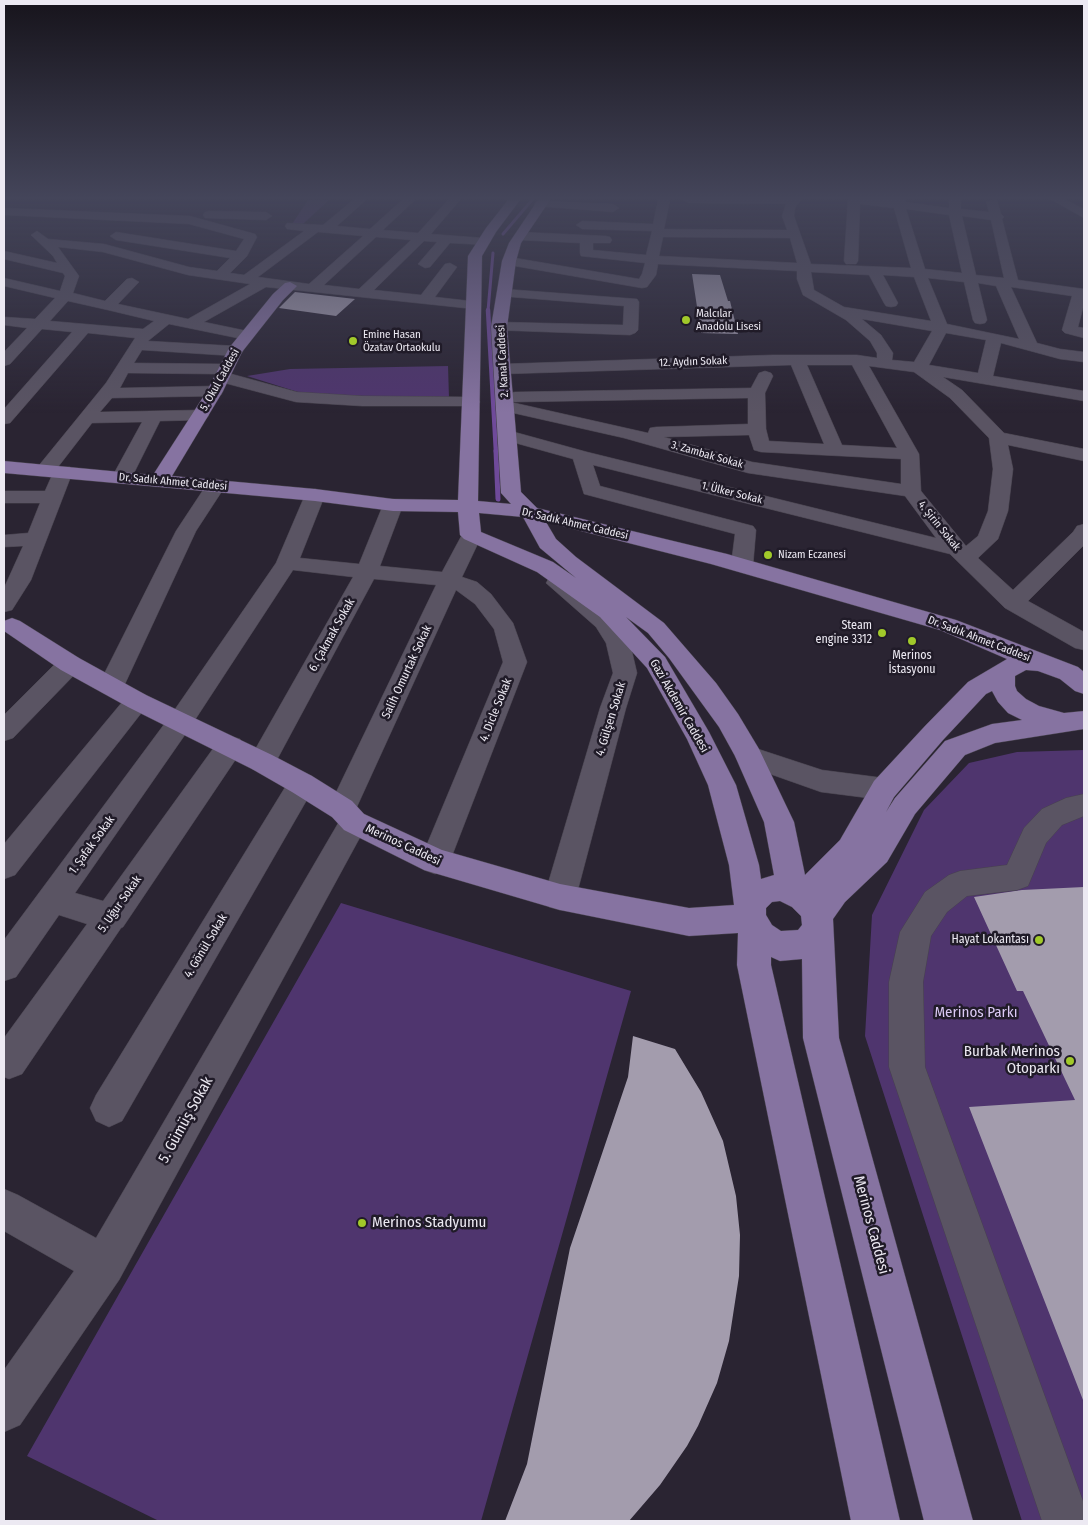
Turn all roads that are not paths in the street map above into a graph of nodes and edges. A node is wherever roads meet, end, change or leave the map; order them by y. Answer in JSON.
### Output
{"nodes":[{"id":1,"x":70,"y":271,"type":"edge"},
{"id":2,"x":189,"y":271,"type":"edge"},
{"id":3,"x":225,"y":271,"type":"edge"},
{"id":4,"x":259,"y":271,"type":"edge"},
{"id":5,"x":332,"y":271,"type":"edge"},
{"id":6,"x":386,"y":271,"type":"edge"},
{"id":7,"x":447,"y":271,"type":"edge"},
{"id":8,"x":454,"y":271,"type":"edge"},
{"id":9,"x":475,"y":271,"type":"edge"},
{"id":10,"x":504,"y":271,"type":"edge"},
{"id":11,"x":594,"y":271,"type":"edge"},
{"id":12,"x":650,"y":271,"type":"edge"},
{"id":13,"x":804,"y":271,"type":"edge"},
{"id":14,"x":848,"y":271,"type":"edge"},
{"id":15,"x":870,"y":271,"type":"edge"},
{"id":16,"x":886,"y":271,"type":"edge"},
{"id":17,"x":920,"y":271,"type":"edge"},
{"id":18,"x":931,"y":271,"type":"edge"},
{"id":19,"x":968,"y":271,"type":"edge"},
{"id":20,"x":1006,"y":271,"type":"edge"},
{"id":21,"x":874,"y":272,"type":"junction"},
{"id":22,"x":475,"y":275,"type":"junction"},
{"id":23,"x":220,"y":276,"type":"junction"},
{"id":24,"x":970,"y":278,"type":"junction"},
{"id":25,"x":246,"y":280,"type":"junction"},
{"id":26,"x":4,"y":282,"type":"edge"},
{"id":27,"x":132,"y":282,"type":"dead end"},
{"id":28,"x":264,"y":282,"type":"junction"},
{"id":29,"x":1007,"y":282,"type":"junction"},
{"id":30,"x":852,"y":284,"type":"dead end"},
{"id":31,"x":290,"y":286,"type":"junction"},
{"id":32,"x":313,"y":288,"type":"junction"},
{"id":33,"x":219,"y":293,"type":"dead end"},
{"id":34,"x":363,"y":293,"type":"junction"},
{"id":35,"x":504,"y":293,"type":"junction"},
{"id":36,"x":1082,"y":293,"type":"edge"},
{"id":37,"x":65,"y":296,"type":"junction"},
{"id":38,"x":238,"y":297,"type":"junction"},
{"id":39,"x":425,"y":300,"type":"junction"},
{"id":40,"x":891,"y":304,"type":"dead end"},
{"id":41,"x":474,"y":305,"type":"junction"},
{"id":42,"x":108,"y":306,"type":"junction"},
{"id":43,"x":838,"y":310,"type":"junction"},
{"id":44,"x":4,"y":312,"type":"edge"},
{"id":45,"x":1079,"y":312,"type":"edge"},
{"id":46,"x":166,"y":319,"type":"junction"},
{"id":47,"x":980,"y":320,"type":"dead end"},
{"id":48,"x":4,"y":321,"type":"edge"},
{"id":49,"x":22,"y":322,"type":"junction"},
{"id":50,"x":41,"y":324,"type":"junction"},
{"id":51,"x":190,"y":324,"type":"junction"},
{"id":52,"x":499,"y":327,"type":"junction"},
{"id":53,"x":83,"y":329,"type":"junction"},
{"id":54,"x":941,"y":329,"type":"junction"},
{"id":55,"x":1084,"y":333,"type":"edge"},
{"id":56,"x":247,"y":335,"type":"junction"},
{"id":57,"x":995,"y":337,"type":"junction"},
{"id":58,"x":141,"y":339,"type":"junction"},
{"id":59,"x":1030,"y":345,"type":"junction"},
{"id":60,"x":235,"y":351,"type":"junction"},
{"id":61,"x":1060,"y":354,"type":"junction"},
{"id":62,"x":1084,"y":357,"type":"edge"},
{"id":63,"x":772,"y":360,"type":"junction"},
{"id":64,"x":797,"y":360,"type":"junction"},
{"id":65,"x":857,"y":360,"type":"junction"},
{"id":66,"x":4,"y":361,"type":"edge"},
{"id":67,"x":884,"y":363,"type":"junction"},
{"id":68,"x":122,"y":368,"type":"junction"},
{"id":69,"x":919,"y":368,"type":"junction"},
{"id":70,"x":502,"y":369,"type":"junction"},
{"id":71,"x":221,"y":379,"type":"junction"},
{"id":72,"x":984,"y":380,"type":"junction"},
{"id":73,"x":1050,"y":391,"type":"junction"},
{"id":74,"x":107,"y":393,"type":"junction"},
{"id":75,"x":757,"y":393,"type":"junction"},
{"id":76,"x":956,"y":394,"type":"junction"},
{"id":77,"x":1084,"y":396,"type":"edge"},
{"id":78,"x":986,"y":399,"type":"dead end"},
{"id":79,"x":471,"y":402,"type":"junction"},
{"id":80,"x":504,"y":402,"type":"junction"},
{"id":81,"x":200,"y":415,"type":"junction"},
{"id":82,"x":154,"y":416,"type":"junction"},
{"id":83,"x":4,"y":418,"type":"edge"},
{"id":84,"x":86,"y":418,"type":"junction"},
{"id":85,"x":757,"y":429,"type":"junction"},
{"id":86,"x":627,"y":433,"type":"junction"},
{"id":87,"x":507,"y":435,"type":"junction"},
{"id":88,"x":998,"y":437,"type":"junction"},
{"id":89,"x":835,"y":449,"type":"junction"},
{"id":90,"x":910,"y":454,"type":"junction"},
{"id":91,"x":1084,"y":455,"type":"edge"},
{"id":92,"x":581,"y":456,"type":"junction"},
{"id":93,"x":470,"y":462,"type":"junction"},
{"id":94,"x":4,"y":467,"type":"edge"},
{"id":95,"x":55,"y":470,"type":"junction"},
{"id":96,"x":122,"y":477,"type":"junction"},
{"id":97,"x":159,"y":481,"type":"junction"},
{"id":98,"x":216,"y":486,"type":"junction"},
{"id":99,"x":911,"y":491,"type":"junction"},
{"id":100,"x":315,"y":495,"type":"junction"},
{"id":101,"x":4,"y":497,"type":"edge"},
{"id":102,"x":53,"y":497,"type":"junction"},
{"id":103,"x":393,"y":505,"type":"junction"},
{"id":104,"x":468,"y":506,"type":"junction"},
{"id":105,"x":533,"y":518,"type":"junction"},
{"id":106,"x":1084,"y":530,"type":"edge"},
{"id":107,"x":471,"y":535,"type":"junction"},
{"id":108,"x":36,"y":539,"type":"junction"},
{"id":109,"x":4,"y":541,"type":"edge"},
{"id":110,"x":961,"y":553,"type":"junction"},
{"id":111,"x":287,"y":563,"type":"junction"},
{"id":112,"x":742,"y":565,"type":"junction"},
{"id":113,"x":545,"y":567,"type":"junction"},
{"id":114,"x":367,"y":572,"type":"junction"},
{"id":115,"x":450,"y":580,"type":"junction"},
{"id":116,"x":1012,"y":602,"type":"junction"},
{"id":117,"x":6,"y":620,"type":"edge"},
{"id":118,"x":1084,"y":642,"type":"edge"},
{"id":119,"x":1084,"y":657,"type":"edge"},
{"id":120,"x":656,"y":663,"type":"junction"},
{"id":121,"x":70,"y":664,"type":"junction"},
{"id":122,"x":1047,"y":664,"type":"junction"},
{"id":123,"x":1006,"y":670,"type":"junction"},
{"id":124,"x":625,"y":673,"type":"junction"},
{"id":125,"x":1084,"y":674,"type":"edge"},
{"id":126,"x":111,"y":686,"type":"junction"},
{"id":127,"x":1084,"y":686,"type":"edge"},
{"id":128,"x":136,"y":701,"type":"junction"},
{"id":129,"x":1081,"y":719,"type":"edge"},
{"id":130,"x":180,"y":722,"type":"junction"},
{"id":131,"x":4,"y":731,"type":"edge"},
{"id":132,"x":230,"y":746,"type":"junction"},
{"id":133,"x":748,"y":756,"type":"junction"},
{"id":134,"x":262,"y":762,"type":"junction"},
{"id":135,"x":302,"y":784,"type":"junction"},
{"id":136,"x":884,"y":789,"type":"junction"},
{"id":137,"x":1084,"y":805,"type":"edge"},
{"id":138,"x":348,"y":816,"type":"junction"},
{"id":139,"x":435,"y":861,"type":"junction"},
{"id":140,"x":4,"y":866,"type":"edge"},
{"id":141,"x":560,"y":897,"type":"junction"},
{"id":142,"x":52,"y":900,"type":"junction"},
{"id":143,"x":808,"y":907,"type":"junction"},
{"id":144,"x":112,"y":917,"type":"junction"},
{"id":145,"x":751,"y":918,"type":"junction"},
{"id":146,"x":4,"y":966,"type":"edge"},
{"id":147,"x":9,"y":1061,"type":"dead end"},
{"id":148,"x":109,"y":1108,"type":"dead end"},
{"id":149,"x":4,"y":1209,"type":"edge"},
{"id":150,"x":104,"y":1265,"type":"junction"},
{"id":151,"x":4,"y":1409,"type":"edge"},
{"id":152,"x":876,"y":1521,"type":"edge"},
{"id":153,"x":949,"y":1521,"type":"edge"},
{"id":154,"x":1066,"y":1521,"type":"edge"}],
"edges":[{"from":1,"to":37,"type":"street"},
{"from":2,"to":23,"type":"street"},
{"from":3,"to":23,"type":"street"},
{"from":4,"to":25,"type":"street"},
{"from":5,"to":32,"type":"street"},
{"from":6,"to":34,"type":"street"},
{"from":7,"to":39,"type":"street"},
{"from":8,"to":22,"type":"street"},
{"from":9,"to":22,"type":"main road","name":"2. Kanal Caddesi"},
{"from":10,"to":35,"type":"main road","name":"2. Kanal Caddesi"},
{"from":11,"to":12,"type":"street"},
{"from":13,"to":43,"type":"street"},
{"from":14,"to":30,"type":"street"},
{"from":15,"to":21,"type":"street"},
{"from":16,"to":21,"type":"street"},
{"from":17,"to":54,"type":"street"},
{"from":18,"to":24,"type":"street"},
{"from":19,"to":24,"type":"street"},
{"from":20,"to":29,"type":"street"},
{"from":21,"to":40,"type":"street"},
{"from":22,"to":41,"type":"main road","name":"2. Kanal Caddesi"},
{"from":23,"to":25,"type":"street"},
{"from":24,"to":29,"type":"street"},
{"from":24,"to":47,"type":"street"},
{"from":25,"to":28,"type":"street"},
{"from":26,"to":37,"type":"street"},
{"from":27,"to":42,"type":"street"},
{"from":28,"to":31,"type":"street"},
{"from":28,"to":38,"type":"street"},
{"from":29,"to":36,"type":"street"},
{"from":29,"to":59,"type":"street"},
{"from":31,"to":32,"type":"street"},
{"from":31,"to":56,"type":"main road","name":"5. Okul Caddesi"},
{"from":32,"to":34,"type":"street"},
{"from":33,"to":38,"type":"street"},
{"from":34,"to":39,"type":"street"},
{"from":35,"to":52,"type":"main road","name":"2. Kanal Caddesi"},
{"from":35,"to":52,"type":"street"},
{"from":36,"to":45,"type":"street"},
{"from":37,"to":42,"type":"street"},
{"from":37,"to":50,"type":"street"},
{"from":38,"to":51,"type":"street"},
{"from":39,"to":41,"type":"street"},
{"from":41,"to":79,"type":"main road","name":"2. Kanal Caddesi"},
{"from":42,"to":46,"type":"street"},
{"from":43,"to":54,"type":"street"},
{"from":43,"to":67,"type":"street"},
{"from":44,"to":49,"type":"street"},
{"from":45,"to":55,"type":"street"},
{"from":46,"to":51,"type":"street"},
{"from":46,"to":58,"type":"street"},
{"from":48,"to":49,"type":"street"},
{"from":49,"to":50,"type":"street"},
{"from":50,"to":53,"type":"street"},
{"from":50,"to":66,"type":"street"},
{"from":51,"to":56,"type":"street"},
{"from":52,"to":70,"type":"main road","name":"2. Kanal Caddesi"},
{"from":53,"to":58,"type":"street"},
{"from":53,"to":83,"type":"street"},
{"from":54,"to":57,"type":"street"},
{"from":54,"to":69,"type":"street"},
{"from":56,"to":60,"type":"main road","name":"5. Okul Caddesi"},
{"from":57,"to":59,"type":"street"},
{"from":57,"to":72,"type":"street"},
{"from":58,"to":60,"type":"street"},
{"from":58,"to":68,"type":"street"},
{"from":59,"to":61,"type":"street"},
{"from":60,"to":71,"type":"main road","name":"5. Okul Caddesi"},
{"from":61,"to":62,"type":"street"},
{"from":61,"to":73,"type":"street"},
{"from":63,"to":64,"type":"street","name":"12. Aydın Sokak"},
{"from":63,"to":70,"type":"street","name":"12. Aydın Sokak"},
{"from":63,"to":75,"type":"street"},
{"from":64,"to":65,"type":"street","name":"12. Aydın Sokak"},
{"from":64,"to":89,"type":"street"},
{"from":65,"to":67,"type":"street","name":"12. Aydın Sokak"},
{"from":65,"to":90,"type":"street","name":"4. Şirin Sokak"},
{"from":67,"to":69,"type":"street","name":"12. Aydın Sokak"},
{"from":68,"to":71,"type":"street"},
{"from":68,"to":74,"type":"street"},
{"from":69,"to":72,"type":"street","name":"12. Aydın Sokak"},
{"from":69,"to":76,"type":"street"},
{"from":70,"to":80,"type":"main road","name":"2. Kanal Caddesi"},
{"from":71,"to":74,"type":"street"},
{"from":71,"to":79,"type":"street"},
{"from":71,"to":81,"type":"main road","name":"5. Okul Caddesi"},
{"from":72,"to":73,"type":"street","name":"12. Aydın Sokak"},
{"from":73,"to":77,"type":"street","name":"12. Aydın Sokak"},
{"from":74,"to":84,"type":"street"},
{"from":75,"to":80,"type":"street"},
{"from":75,"to":85,"type":"street"},
{"from":76,"to":78,"type":"street"},
{"from":76,"to":88,"type":"street"},
{"from":79,"to":93,"type":"main road","name":"2. Kanal Caddesi"},
{"from":80,"to":86,"type":"street","name":"3. Zambak Sokak"},
{"from":80,"to":87,"type":"main road","name":"2. Kanal Caddesi"},
{"from":81,"to":82,"type":"street"},
{"from":81,"to":97,"type":"main road","name":"5. Okul Caddesi"},
{"from":82,"to":84,"type":"street"},
{"from":82,"to":96,"type":"street"},
{"from":84,"to":95,"type":"street"},
{"from":85,"to":86,"type":"street"},
{"from":85,"to":89,"type":"street"},
{"from":86,"to":99,"type":"street","name":"3. Zambak Sokak"},
{"from":87,"to":92,"type":"street","name":"1. Ülker Sokak"},
{"from":87,"to":105,"type":"main road","name":"2. Kanal Caddesi"},
{"from":88,"to":91,"type":"street"},
{"from":88,"to":110,"type":"street"},
{"from":89,"to":90,"type":"street"},
{"from":90,"to":99,"type":"street","name":"4. Şirin Sokak"},
{"from":92,"to":110,"type":"street","name":"1. Ülker Sokak"},
{"from":92,"to":112,"type":"street"},
{"from":93,"to":103,"type":"main road"},
{"from":93,"to":104,"type":"main road","name":"2. Kanal Caddesi"},
{"from":94,"to":95,"type":"main road","name":"Dr. Sadık Ahmet Caddesi"},
{"from":95,"to":96,"type":"main road","name":"Dr. Sadık Ahmet Caddesi"},
{"from":95,"to":102,"type":"street"},
{"from":96,"to":97,"type":"main road","name":"Dr. Sadık Ahmet Caddesi"},
{"from":97,"to":98,"type":"main road","name":"Dr. Sadık Ahmet Caddesi"},
{"from":98,"to":100,"type":"main road","name":"Dr. Sadık Ahmet Caddesi"},
{"from":98,"to":126,"type":"street"},
{"from":99,"to":110,"type":"street","name":"4. Şirin Sokak"},
{"from":100,"to":103,"type":"main road","name":"Dr. Sadık Ahmet Caddesi"},
{"from":100,"to":111,"type":"street","name":"1. Şafak Sokak"},
{"from":101,"to":102,"type":"street"},
{"from":102,"to":108,"type":"street"},
{"from":103,"to":104,"type":"main road","name":"Dr. Sadık Ahmet Caddesi"},
{"from":103,"to":107,"type":"main road"},
{"from":103,"to":114,"type":"street","name":"6. Çakmak Sokak"},
{"from":104,"to":105,"type":"main road","name":"Dr. Sadık Ahmet Caddesi"},
{"from":104,"to":107,"type":"main road"},
{"from":105,"to":107,"type":"main road"},
{"from":105,"to":112,"type":"main road","name":"Dr. Sadık Ahmet Caddesi"},
{"from":105,"to":133,"type":"main road","name":"Gazi Akdemir Caddesi"},
{"from":106,"to":116,"type":"street"},
{"from":107,"to":113,"type":"main road","name":"Gazi Akdemir Caddesi"},
{"from":107,"to":115,"type":"street","name":"Salih Omurtak Sokak"},
{"from":108,"to":109,"type":"street"},
{"from":108,"to":117,"type":"street"},
{"from":110,"to":116,"type":"street","name":"4. Şirin Sokak"},
{"from":111,"to":114,"type":"street","name":"4. Dicle Sokak"},
{"from":111,"to":130,"type":"street","name":"1. Şafak Sokak"},
{"from":112,"to":122,"type":"main road","name":"Dr. Sadık Ahmet Caddesi"},
{"from":113,"to":120,"type":"main road","name":"Gazi Akdemir Caddesi"},
{"from":113,"to":124,"type":"street","name":"4. Gülşen Sokak"},
{"from":114,"to":115,"type":"street","name":"4. Dicle Sokak"},
{"from":114,"to":134,"type":"street","name":"6. Çakmak Sokak"},
{"from":115,"to":138,"type":"street","name":"Salih Omurtak Sokak"},
{"from":115,"to":139,"type":"street","name":"4. Dicle Sokak"},
{"from":116,"to":118,"type":"street","name":"4. Şirin Sokak"},
{"from":117,"to":121,"type":"main road","name":"Merinos Caddesi"},
{"from":119,"to":122,"type":"main road"},
{"from":120,"to":124,"type":"street"},
{"from":120,"to":145,"type":"main road","name":"Gazi Akdemir Caddesi"},
{"from":121,"to":126,"type":"main road","name":"Merinos Caddesi"},
{"from":121,"to":131,"type":"street"},
{"from":122,"to":123,"type":"main road"},
{"from":122,"to":125,"type":"main road","name":"Dr. Sadık Ahmet Caddesi"},
{"from":122,"to":127,"type":"main road"},
{"from":123,"to":129,"type":"main road"},
{"from":123,"to":136,"type":"main road"},
{"from":124,"to":141,"type":"street","name":"4. Gülşen Sokak"},
{"from":126,"to":128,"type":"main road","name":"Merinos Caddesi"},
{"from":128,"to":130,"type":"main road","name":"Merinos Caddesi"},
{"from":128,"to":140,"type":"street"},
{"from":129,"to":143,"type":"main road"},
{"from":130,"to":132,"type":"main road","name":"Merinos Caddesi"},
{"from":130,"to":142,"type":"street","name":"1. Şafak Sokak"},
{"from":132,"to":134,"type":"main road","name":"Merinos Caddesi"},
{"from":132,"to":144,"type":"street","name":"5. Uğur Sokak"},
{"from":133,"to":136,"type":"street"},
{"from":133,"to":143,"type":"main road","name":"Gazi Akdemir Caddesi"},
{"from":134,"to":135,"type":"main road","name":"Merinos Caddesi"},
{"from":135,"to":138,"type":"main road","name":"Merinos Caddesi"},
{"from":135,"to":148,"type":"street","name":"4. Gönül Sokak"},
{"from":136,"to":143,"type":"main road"},
{"from":137,"to":154,"type":"street"},
{"from":138,"to":139,"type":"main road","name":"Merinos Caddesi"},
{"from":138,"to":150,"type":"street","name":"5. Gümüş Sokak"},
{"from":139,"to":141,"type":"main road","name":"Merinos Caddesi"},
{"from":141,"to":145,"type":"main road","name":"Merinos Caddesi"},
{"from":142,"to":144,"type":"street"},
{"from":142,"to":146,"type":"street","name":"1. Şafak Sokak"},
{"from":143,"to":145,"type":"main road"},
{"from":143,"to":145,"type":"main road"},
{"from":143,"to":153,"type":"main road","name":"Merinos Caddesi"},
{"from":144,"to":147,"type":"street","name":"5. Uğur Sokak"},
{"from":145,"to":152,"type":"main road"},
{"from":149,"to":150,"type":"street"},
{"from":150,"to":151,"type":"street","name":"5. Gümüş Sokak"}]}
